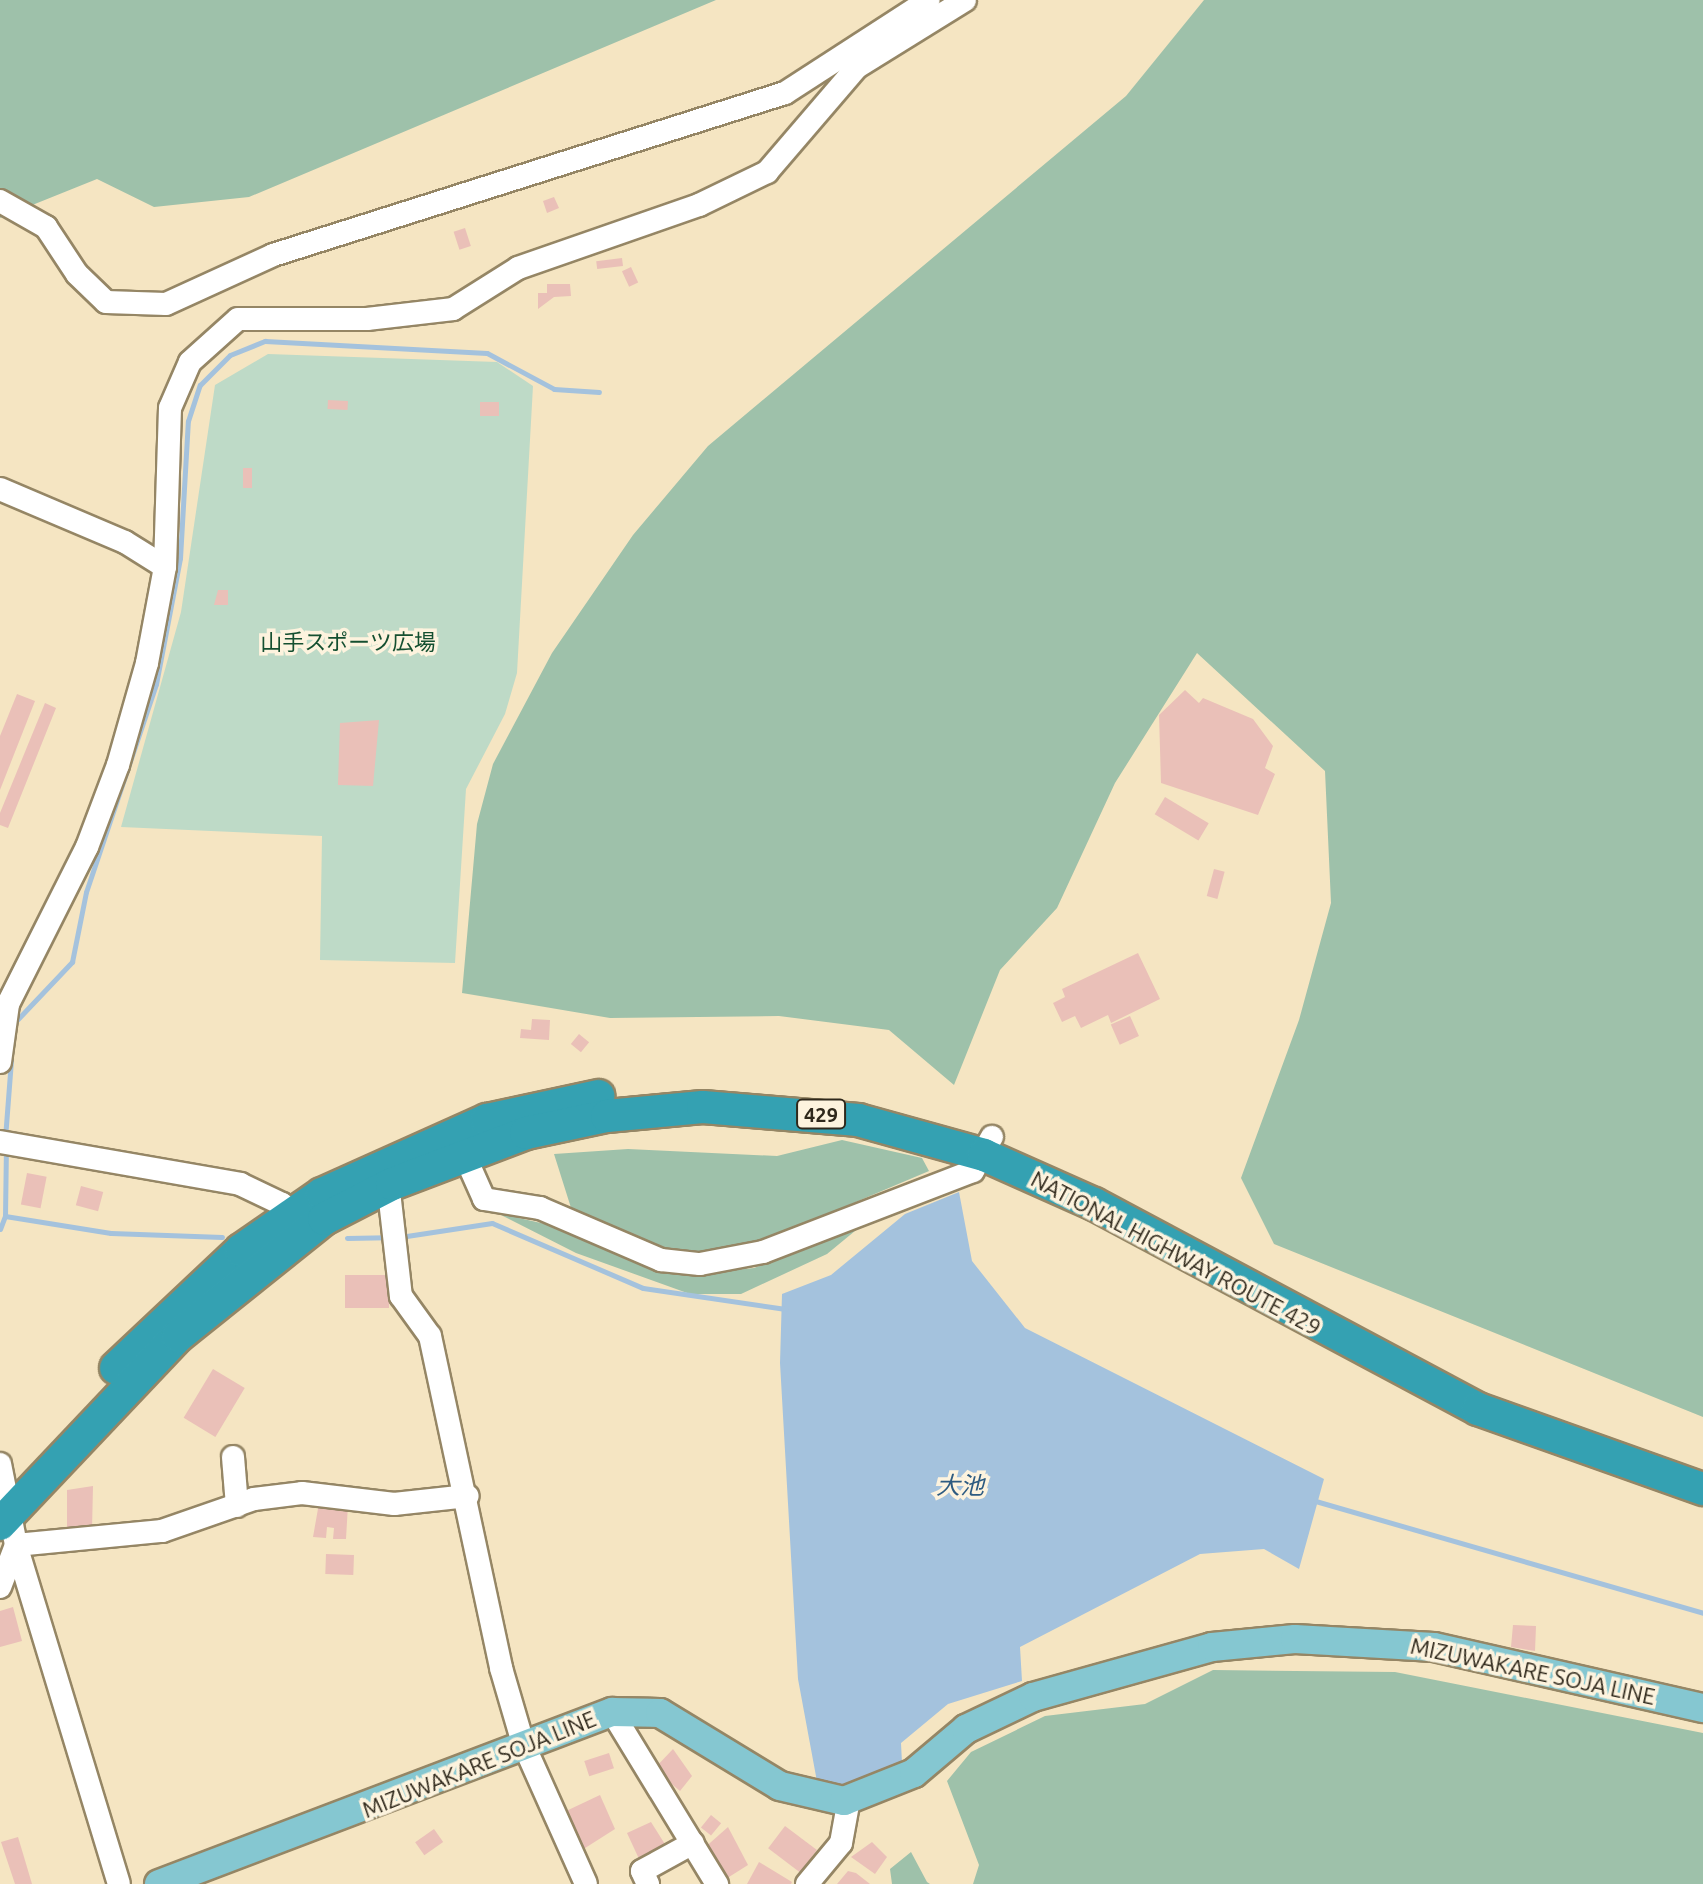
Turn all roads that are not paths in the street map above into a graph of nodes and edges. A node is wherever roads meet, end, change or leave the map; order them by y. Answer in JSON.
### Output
{"nodes":[{"id":1,"x":929,"y":0,"type":"edge"},
{"id":2,"x":965,"y":0,"type":"edge"},
{"id":3,"x":0,"y":201,"type":"edge"},
{"id":4,"x":0,"y":489,"type":"edge"},
{"id":5,"x":165,"y":567,"type":"junction"},
{"id":6,"x":0,"y":1062,"type":"edge"},
{"id":7,"x":5,"y":1144,"type":"edge"},
{"id":8,"x":460,"y":1144,"type":"junction"},
{"id":9,"x":988,"y":1146,"type":"junction"},
{"id":10,"x":387,"y":1174,"type":"junction"},
{"id":11,"x":299,"y":1223,"type":"junction"},
{"id":12,"x":233,"y":1457,"type":"dead end"},
{"id":13,"x":1703,"y":1467,"type":"edge"},
{"id":14,"x":1703,"y":1489,"type":"edge"},
{"id":15,"x":468,"y":1496,"type":"junction"},
{"id":16,"x":5,"y":1505,"type":"edge"},
{"id":17,"x":237,"y":1506,"type":"junction"},
{"id":18,"x":0,"y":1587,"type":"edge"},
{"id":19,"x":1703,"y":1708,"type":"edge"},
{"id":20,"x":612,"y":1712,"type":"junction"},
{"id":21,"x":523,"y":1743,"type":"junction"},
{"id":22,"x":849,"y":1799,"type":"junction"},
{"id":23,"x":693,"y":1843,"type":"junction"},
{"id":24,"x":119,"y":1884,"type":"edge"},
{"id":25,"x":159,"y":1884,"type":"edge"},
{"id":26,"x":586,"y":1884,"type":"edge"},
{"id":27,"x":648,"y":1884,"type":"edge"},
{"id":28,"x":717,"y":1884,"type":"edge"},
{"id":29,"x":807,"y":1884,"type":"edge"}],
"edges":[{"from":1,"to":3,"type":"street"},
{"from":2,"to":5,"type":"street"},
{"from":4,"to":5,"type":"street"},
{"from":5,"to":6,"type":"street"},
{"from":7,"to":11,"type":"street"},
{"from":8,"to":9,"type":"highway","name":"NATIONAL HIGHWAY ROUTE 429","number":"429"},
{"from":8,"to":9,"type":"street"},
{"from":8,"to":10,"type":"highway","name":"NATIONAL HIGHWAY ROUTE 429","number":"429"},
{"from":9,"to":13,"type":"highway","name":"NATIONAL HIGHWAY ROUTE 429","number":"429"},
{"from":9,"to":14,"type":"highway","name":"NATIONAL HIGHWAY ROUTE 429","number":"429"},
{"from":10,"to":11,"type":"highway","name":"NATIONAL HIGHWAY ROUTE 429","number":"429"},
{"from":10,"to":15,"type":"street"},
{"from":11,"to":16,"type":"highway","name":"NATIONAL HIGHWAY ROUTE 429","number":"429"},
{"from":12,"to":17,"type":"street"},
{"from":15,"to":17,"type":"street"},
{"from":15,"to":21,"type":"street"},
{"from":16,"to":17,"type":"street"},
{"from":16,"to":18,"type":"street"},
{"from":16,"to":24,"type":"street"},
{"from":19,"to":22,"type":"main road","name":"MIZUWAKARE SOJA LINE"},
{"from":20,"to":21,"type":"main road","name":"MIZUWAKARE SOJA LINE"},
{"from":20,"to":22,"type":"main road","name":"MIZUWAKARE SOJA LINE"},
{"from":20,"to":23,"type":"street"},
{"from":21,"to":25,"type":"main road","name":"MIZUWAKARE SOJA LINE"},
{"from":21,"to":26,"type":"street"},
{"from":22,"to":29,"type":"street"},
{"from":23,"to":27,"type":"street"},
{"from":23,"to":28,"type":"street"}]}
